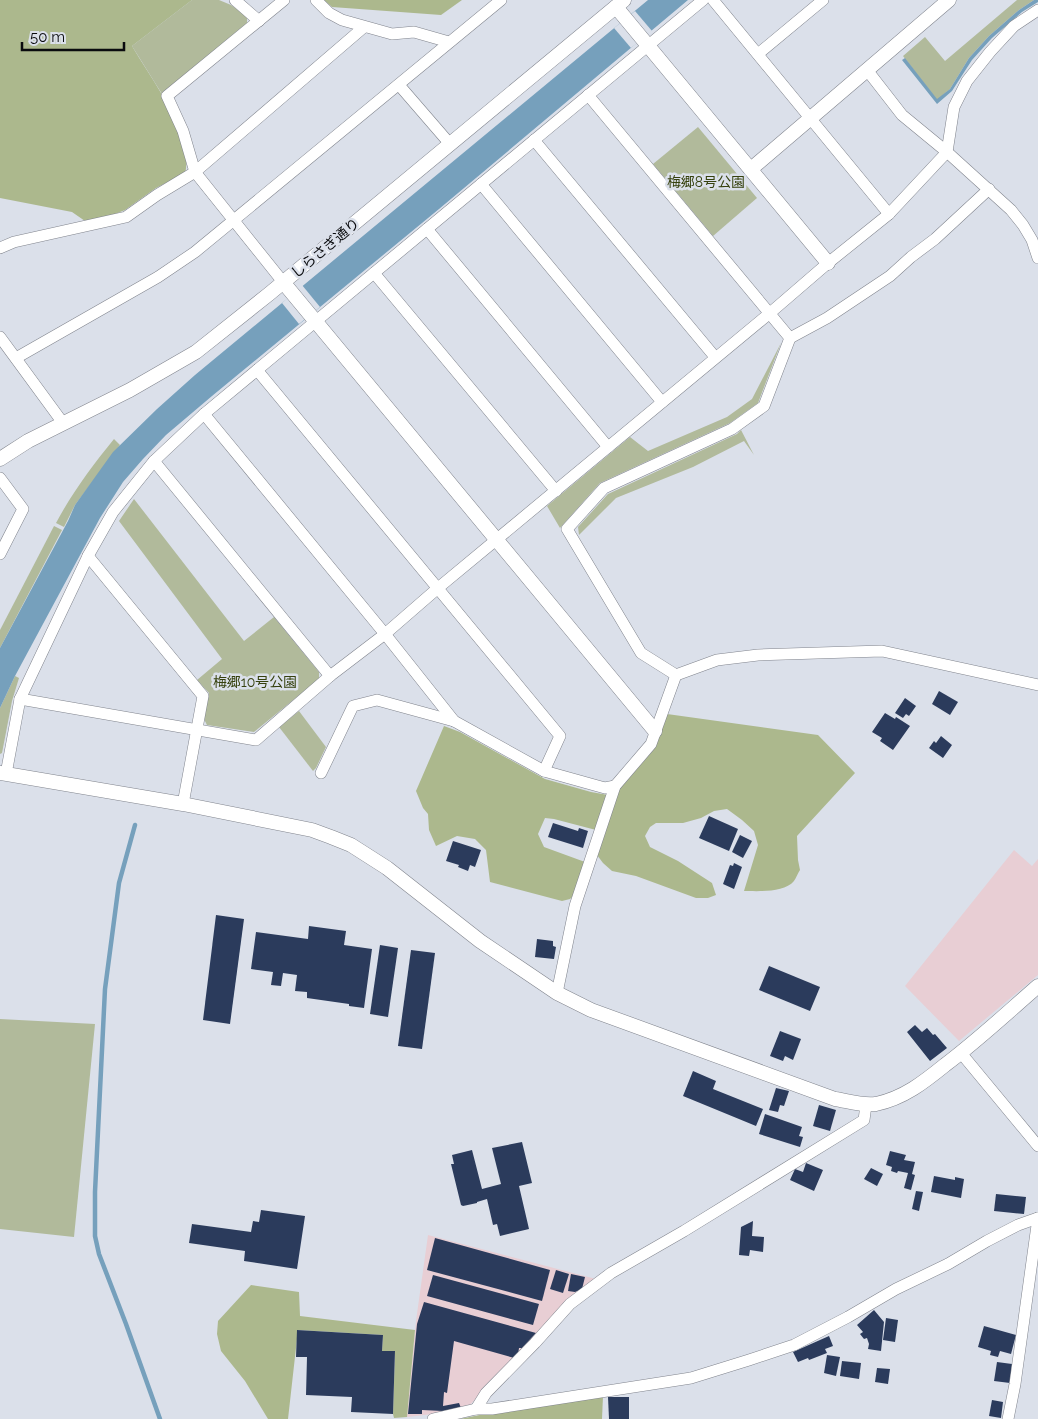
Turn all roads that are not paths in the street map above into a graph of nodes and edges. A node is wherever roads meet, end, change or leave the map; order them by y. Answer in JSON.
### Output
{"nodes":[{"id":1,"x":235,"y":0,"type":"edge"},
{"id":2,"x":284,"y":0,"type":"edge"},
{"id":3,"x":316,"y":0,"type":"edge"},
{"id":4,"x":501,"y":0,"type":"edge"},
{"id":5,"x":703,"y":0,"type":"edge"},
{"id":6,"x":713,"y":0,"type":"edge"},
{"id":7,"x":823,"y":0,"type":"edge"},
{"id":8,"x":949,"y":0,"type":"edge"},
{"id":9,"x":618,"y":6,"type":"edge"},
{"id":10,"x":1038,"y":10,"type":"edge"},
{"id":11,"x":260,"y":21,"type":"junction"},
{"id":12,"x":364,"y":27,"type":"junction"},
{"id":13,"x":449,"y":42,"type":"junction"},
{"id":14,"x":645,"y":42,"type":"junction"},
{"id":15,"x":758,"y":54,"type":"junction"},
{"id":16,"x":867,"y":70,"type":"junction"},
{"id":17,"x":399,"y":85,"type":"junction"},
{"id":18,"x":588,"y":95,"type":"junction"},
{"id":19,"x":810,"y":118,"type":"junction"},
{"id":20,"x":534,"y":140,"type":"junction"},
{"id":21,"x":450,"y":144,"type":"junction"},
{"id":22,"x":948,"y":152,"type":"junction"},
{"id":23,"x":751,"y":169,"type":"junction"},
{"id":24,"x":195,"y":172,"type":"junction"},
{"id":25,"x":482,"y":184,"type":"junction"},
{"id":26,"x":988,"y":189,"type":"junction"},
{"id":27,"x":889,"y":214,"type":"junction"},
{"id":28,"x":233,"y":220,"type":"junction"},
{"id":29,"x":427,"y":229,"type":"junction"},
{"id":30,"x":0,"y":248,"type":"edge"},
{"id":31,"x":1038,"y":258,"type":"edge"},
{"id":32,"x":828,"y":263,"type":"junction"},
{"id":33,"x":374,"y":273,"type":"junction"},
{"id":34,"x":283,"y":282,"type":"junction"},
{"id":35,"x":770,"y":313,"type":"junction"},
{"id":36,"x":313,"y":318,"type":"junction"},
{"id":37,"x":0,"y":337,"type":"edge"},
{"id":38,"x":790,"y":338,"type":"junction"},
{"id":39,"x":16,"y":358,"type":"junction"},
{"id":40,"x":715,"y":358,"type":"junction"},
{"id":41,"x":257,"y":370,"type":"junction"},
{"id":42,"x":662,"y":402,"type":"junction"},
{"id":43,"x":204,"y":414,"type":"junction"},
{"id":44,"x":63,"y":423,"type":"junction"},
{"id":45,"x":608,"y":447,"type":"junction"},
{"id":46,"x":0,"y":460,"type":"edge"},
{"id":47,"x":154,"y":461,"type":"junction"},
{"id":48,"x":0,"y":478,"type":"edge"},
{"id":49,"x":556,"y":491,"type":"junction"},
{"id":50,"x":496,"y":541,"type":"junction"},
{"id":51,"x":0,"y":554,"type":"edge"},
{"id":52,"x":88,"y":556,"type":"junction"},
{"id":53,"x":438,"y":588,"type":"junction"},
{"id":54,"x":385,"y":634,"type":"junction"},
{"id":55,"x":676,"y":675,"type":"junction"},
{"id":56,"x":330,"y":676,"type":"junction"},
{"id":57,"x":1032,"y":684,"type":"edge"},
{"id":58,"x":1038,"y":694,"type":"edge"},
{"id":59,"x":20,"y":699,"type":"junction"},
{"id":60,"x":454,"y":721,"type":"junction"},
{"id":61,"x":197,"y":729,"type":"junction"},
{"id":62,"x":655,"y":731,"type":"junction"},
{"id":63,"x":544,"y":771,"type":"junction"},
{"id":64,"x":3,"y":773,"type":"edge"},
{"id":65,"x":321,"y":773,"type":"dead end"},
{"id":66,"x":615,"y":786,"type":"junction"},
{"id":67,"x":183,"y":804,"type":"junction"},
{"id":68,"x":1038,"y":986,"type":"edge"},
{"id":69,"x":556,"y":993,"type":"junction"},
{"id":70,"x":961,"y":1053,"type":"junction"},
{"id":71,"x":866,"y":1105,"type":"junction"},
{"id":72,"x":1038,"y":1146,"type":"edge"},
{"id":73,"x":1038,"y":1218,"type":"edge"},
{"id":74,"x":476,"y":1409,"type":"junction"},
{"id":75,"x":433,"y":1419,"type":"edge"},
{"id":76,"x":1008,"y":1419,"type":"edge"}],
"edges":[{"from":1,"to":11,"type":"street"},
{"from":2,"to":11,"type":"street"},
{"from":3,"to":12,"type":"street"},
{"from":4,"to":13,"type":"street"},
{"from":5,"to":14,"type":"street"},
{"from":6,"to":15,"type":"street"},
{"from":7,"to":15,"type":"street"},
{"from":8,"to":16,"type":"street"},
{"from":9,"to":14,"type":"street"},
{"from":9,"to":21,"type":"street","name":"しらさぎ通り"},
{"from":10,"to":22,"type":"street"},
{"from":11,"to":24,"type":"street"},
{"from":12,"to":13,"type":"street"},
{"from":12,"to":24,"type":"street"},
{"from":13,"to":17,"type":"street"},
{"from":14,"to":18,"type":"street"},
{"from":14,"to":23,"type":"street"},
{"from":15,"to":19,"type":"street"},
{"from":16,"to":19,"type":"street"},
{"from":16,"to":22,"type":"street"},
{"from":17,"to":21,"type":"street"},
{"from":17,"to":28,"type":"street"},
{"from":18,"to":20,"type":"street"},
{"from":18,"to":35,"type":"street"},
{"from":19,"to":23,"type":"street"},
{"from":19,"to":27,"type":"street"},
{"from":20,"to":25,"type":"street"},
{"from":20,"to":40,"type":"street"},
{"from":21,"to":34,"type":"street","name":"しらさぎ通り"},
{"from":22,"to":26,"type":"street"},
{"from":22,"to":27,"type":"street"},
{"from":23,"to":32,"type":"street"},
{"from":24,"to":28,"type":"street"},
{"from":24,"to":30,"type":"street"},
{"from":25,"to":29,"type":"street"},
{"from":25,"to":42,"type":"street"},
{"from":26,"to":31,"type":"street"},
{"from":26,"to":38,"type":"street"},
{"from":27,"to":32,"type":"street"},
{"from":28,"to":34,"type":"street"},
{"from":28,"to":39,"type":"street"},
{"from":29,"to":33,"type":"street"},
{"from":29,"to":45,"type":"street"},
{"from":32,"to":35,"type":"street"},
{"from":33,"to":36,"type":"street"},
{"from":33,"to":49,"type":"street"},
{"from":34,"to":36,"type":"street"},
{"from":34,"to":44,"type":"street","name":"しらさぎ通り"},
{"from":35,"to":38,"type":"street"},
{"from":35,"to":40,"type":"street"},
{"from":36,"to":41,"type":"street"},
{"from":36,"to":50,"type":"street"},
{"from":37,"to":39,"type":"street"},
{"from":38,"to":55,"type":"street"},
{"from":39,"to":44,"type":"street"},
{"from":40,"to":42,"type":"street"},
{"from":41,"to":43,"type":"street"},
{"from":41,"to":53,"type":"street"},
{"from":42,"to":45,"type":"street"},
{"from":43,"to":47,"type":"street"},
{"from":43,"to":54,"type":"street"},
{"from":44,"to":46,"type":"street","name":"しらさぎ通り"},
{"from":45,"to":49,"type":"street"},
{"from":47,"to":52,"type":"street"},
{"from":47,"to":56,"type":"street"},
{"from":48,"to":51,"type":"street"},
{"from":49,"to":50,"type":"street"},
{"from":50,"to":53,"type":"street"},
{"from":50,"to":62,"type":"street"},
{"from":52,"to":59,"type":"street"},
{"from":52,"to":61,"type":"street"},
{"from":53,"to":54,"type":"street"},
{"from":53,"to":63,"type":"street"},
{"from":54,"to":56,"type":"street"},
{"from":54,"to":60,"type":"street"},
{"from":55,"to":57,"type":"street"},
{"from":55,"to":62,"type":"street"},
{"from":56,"to":61,"type":"street"},
{"from":57,"to":58,"type":"street"},
{"from":59,"to":61,"type":"street"},
{"from":59,"to":64,"type":"street"},
{"from":60,"to":63,"type":"street"},
{"from":60,"to":65,"type":"street"},
{"from":61,"to":67,"type":"street"},
{"from":62,"to":66,"type":"street"},
{"from":63,"to":66,"type":"street"},
{"from":64,"to":67,"type":"street"},
{"from":66,"to":69,"type":"street"},
{"from":67,"to":69,"type":"street"},
{"from":68,"to":70,"type":"street"},
{"from":69,"to":71,"type":"street"},
{"from":70,"to":71,"type":"street"},
{"from":70,"to":72,"type":"street"},
{"from":71,"to":74,"type":"street"},
{"from":73,"to":74,"type":"street"},
{"from":73,"to":76,"type":"street"},
{"from":74,"to":75,"type":"street"}]}
